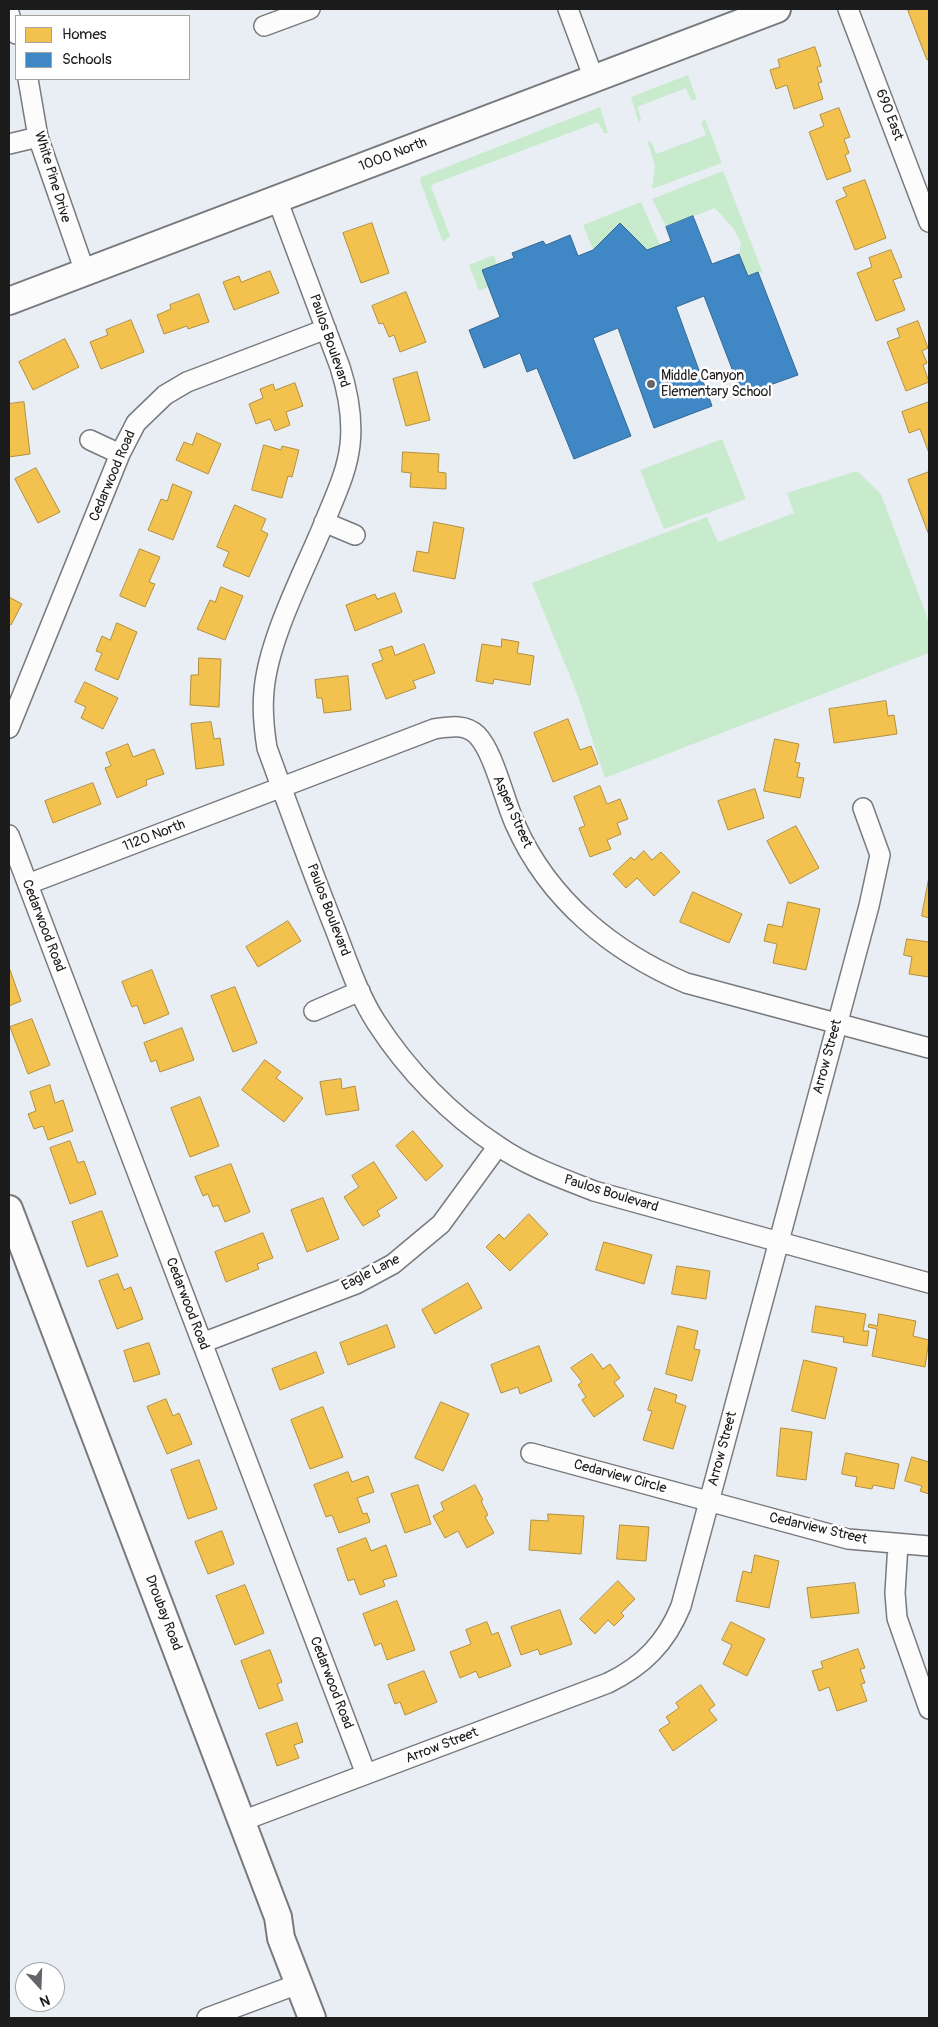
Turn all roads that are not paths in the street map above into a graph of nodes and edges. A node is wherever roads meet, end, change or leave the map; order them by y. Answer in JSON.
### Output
{"nodes":[{"id":1,"x":310,"y":9,"type":"edge"},
{"id":2,"x":568,"y":9,"type":"edge"},
{"id":3,"x":777,"y":9,"type":"edge"},
{"id":4,"x":848,"y":9,"type":"edge"},
{"id":5,"x":9,"y":13,"type":"edge"},
{"id":6,"x":264,"y":26,"type":"dead end"},
{"id":7,"x":15,"y":31,"type":"edge"},
{"id":8,"x":594,"y":79,"type":"junction"},
{"id":9,"x":28,"y":80,"type":"edge"},
{"id":10,"x":38,"y":137,"type":"junction"},
{"id":11,"x":9,"y":144,"type":"edge"},
{"id":12,"x":277,"y":199,"type":"junction"},
{"id":13,"x":929,"y":222,"type":"edge"},
{"id":14,"x":85,"y":272,"type":"junction"},
{"id":15,"x":9,"y":301,"type":"edge"},
{"id":16,"x":326,"y":329,"type":"junction"},
{"id":17,"x":90,"y":440,"type":"dead end"},
{"id":18,"x":120,"y":454,"type":"junction"},
{"id":19,"x":324,"y":522,"type":"junction"},
{"id":20,"x":355,"y":535,"type":"dead end"},
{"id":21,"x":9,"y":728,"type":"edge"},
{"id":22,"x":281,"y":787,"type":"junction"},
{"id":23,"x":863,"y":808,"type":"dead end"},
{"id":24,"x":9,"y":835,"type":"edge"},
{"id":25,"x":28,"y":884,"type":"junction"},
{"id":26,"x":360,"y":991,"type":"junction"},
{"id":27,"x":314,"y":1011,"type":"dead end"},
{"id":28,"x":837,"y":1023,"type":"junction"},
{"id":29,"x":929,"y":1048,"type":"edge"},
{"id":30,"x":498,"y":1146,"type":"junction"},
{"id":31,"x":9,"y":1209,"type":"edge"},
{"id":32,"x":778,"y":1242,"type":"junction"},
{"id":33,"x":929,"y":1283,"type":"edge"},
{"id":34,"x":202,"y":1342,"type":"junction"},
{"id":35,"x":530,"y":1453,"type":"dead end"},
{"id":36,"x":709,"y":1501,"type":"junction"},
{"id":37,"x":898,"y":1544,"type":"junction"},
{"id":38,"x":929,"y":1546,"type":"edge"},
{"id":39,"x":929,"y":1709,"type":"edge"},
{"id":40,"x":366,"y":1774,"type":"junction"},
{"id":41,"x":242,"y":1821,"type":"junction"},
{"id":42,"x":298,"y":1984,"type":"junction"},
{"id":43,"x":207,"y":2018,"type":"edge"},
{"id":44,"x":312,"y":2018,"type":"edge"}],
"edges":[{"from":1,"to":6,"type":"street"},
{"from":2,"to":8,"type":"street"},
{"from":3,"to":8,"type":"street","name":"1000 North"},
{"from":4,"to":13,"type":"street","name":"690 East"},
{"from":5,"to":7,"type":"street"},
{"from":8,"to":12,"type":"street","name":"1000 North"},
{"from":9,"to":10,"type":"street","name":"White Pine Drive"},
{"from":10,"to":11,"type":"street"},
{"from":10,"to":14,"type":"street","name":"White Pine Drive"},
{"from":12,"to":14,"type":"street","name":"1000 North"},
{"from":12,"to":16,"type":"street","name":"Paulos Boulevard"},
{"from":14,"to":15,"type":"street","name":"1000 North"},
{"from":16,"to":18,"type":"street","name":"Cedarwood Road"},
{"from":16,"to":19,"type":"street","name":"Paulos Boulevard"},
{"from":17,"to":18,"type":"street"},
{"from":18,"to":21,"type":"street","name":"Cedarwood Road"},
{"from":19,"to":20,"type":"street"},
{"from":19,"to":22,"type":"street","name":"Paulos Boulevard"},
{"from":22,"to":25,"type":"street","name":"1120 North"},
{"from":22,"to":26,"type":"street","name":"Paulos Boulevard"},
{"from":22,"to":28,"type":"street","name":"Aspen Street"},
{"from":23,"to":28,"type":"street","name":"Arrow Street"},
{"from":24,"to":25,"type":"street","name":"Cedarwood Road"},
{"from":25,"to":34,"type":"street","name":"Cedarwood Road"},
{"from":26,"to":27,"type":"street"},
{"from":26,"to":30,"type":"street","name":"Paulos Boulevard"},
{"from":28,"to":29,"type":"street","name":"Aspen Street"},
{"from":28,"to":32,"type":"street","name":"Arrow Street"},
{"from":30,"to":32,"type":"street","name":"Paulos Boulevard"},
{"from":30,"to":34,"type":"street","name":"Eagle Lane"},
{"from":31,"to":41,"type":"street","name":"Droubay Road"},
{"from":32,"to":33,"type":"street","name":"Paulos Boulevard"},
{"from":32,"to":36,"type":"street","name":"Arrow Street"},
{"from":34,"to":40,"type":"street","name":"Cedarwood Road"},
{"from":35,"to":36,"type":"street","name":"Cedarview Circle"},
{"from":36,"to":37,"type":"street","name":"Cedarview Street"},
{"from":36,"to":40,"type":"street","name":"Arrow Street"},
{"from":37,"to":38,"type":"street","name":"Cedarview Street"},
{"from":37,"to":39,"type":"street"},
{"from":40,"to":41,"type":"street","name":"Arrow Street"},
{"from":41,"to":42,"type":"street","name":"Droubay Road"},
{"from":42,"to":43,"type":"street"},
{"from":42,"to":44,"type":"street","name":"Droubay Road"}]}
